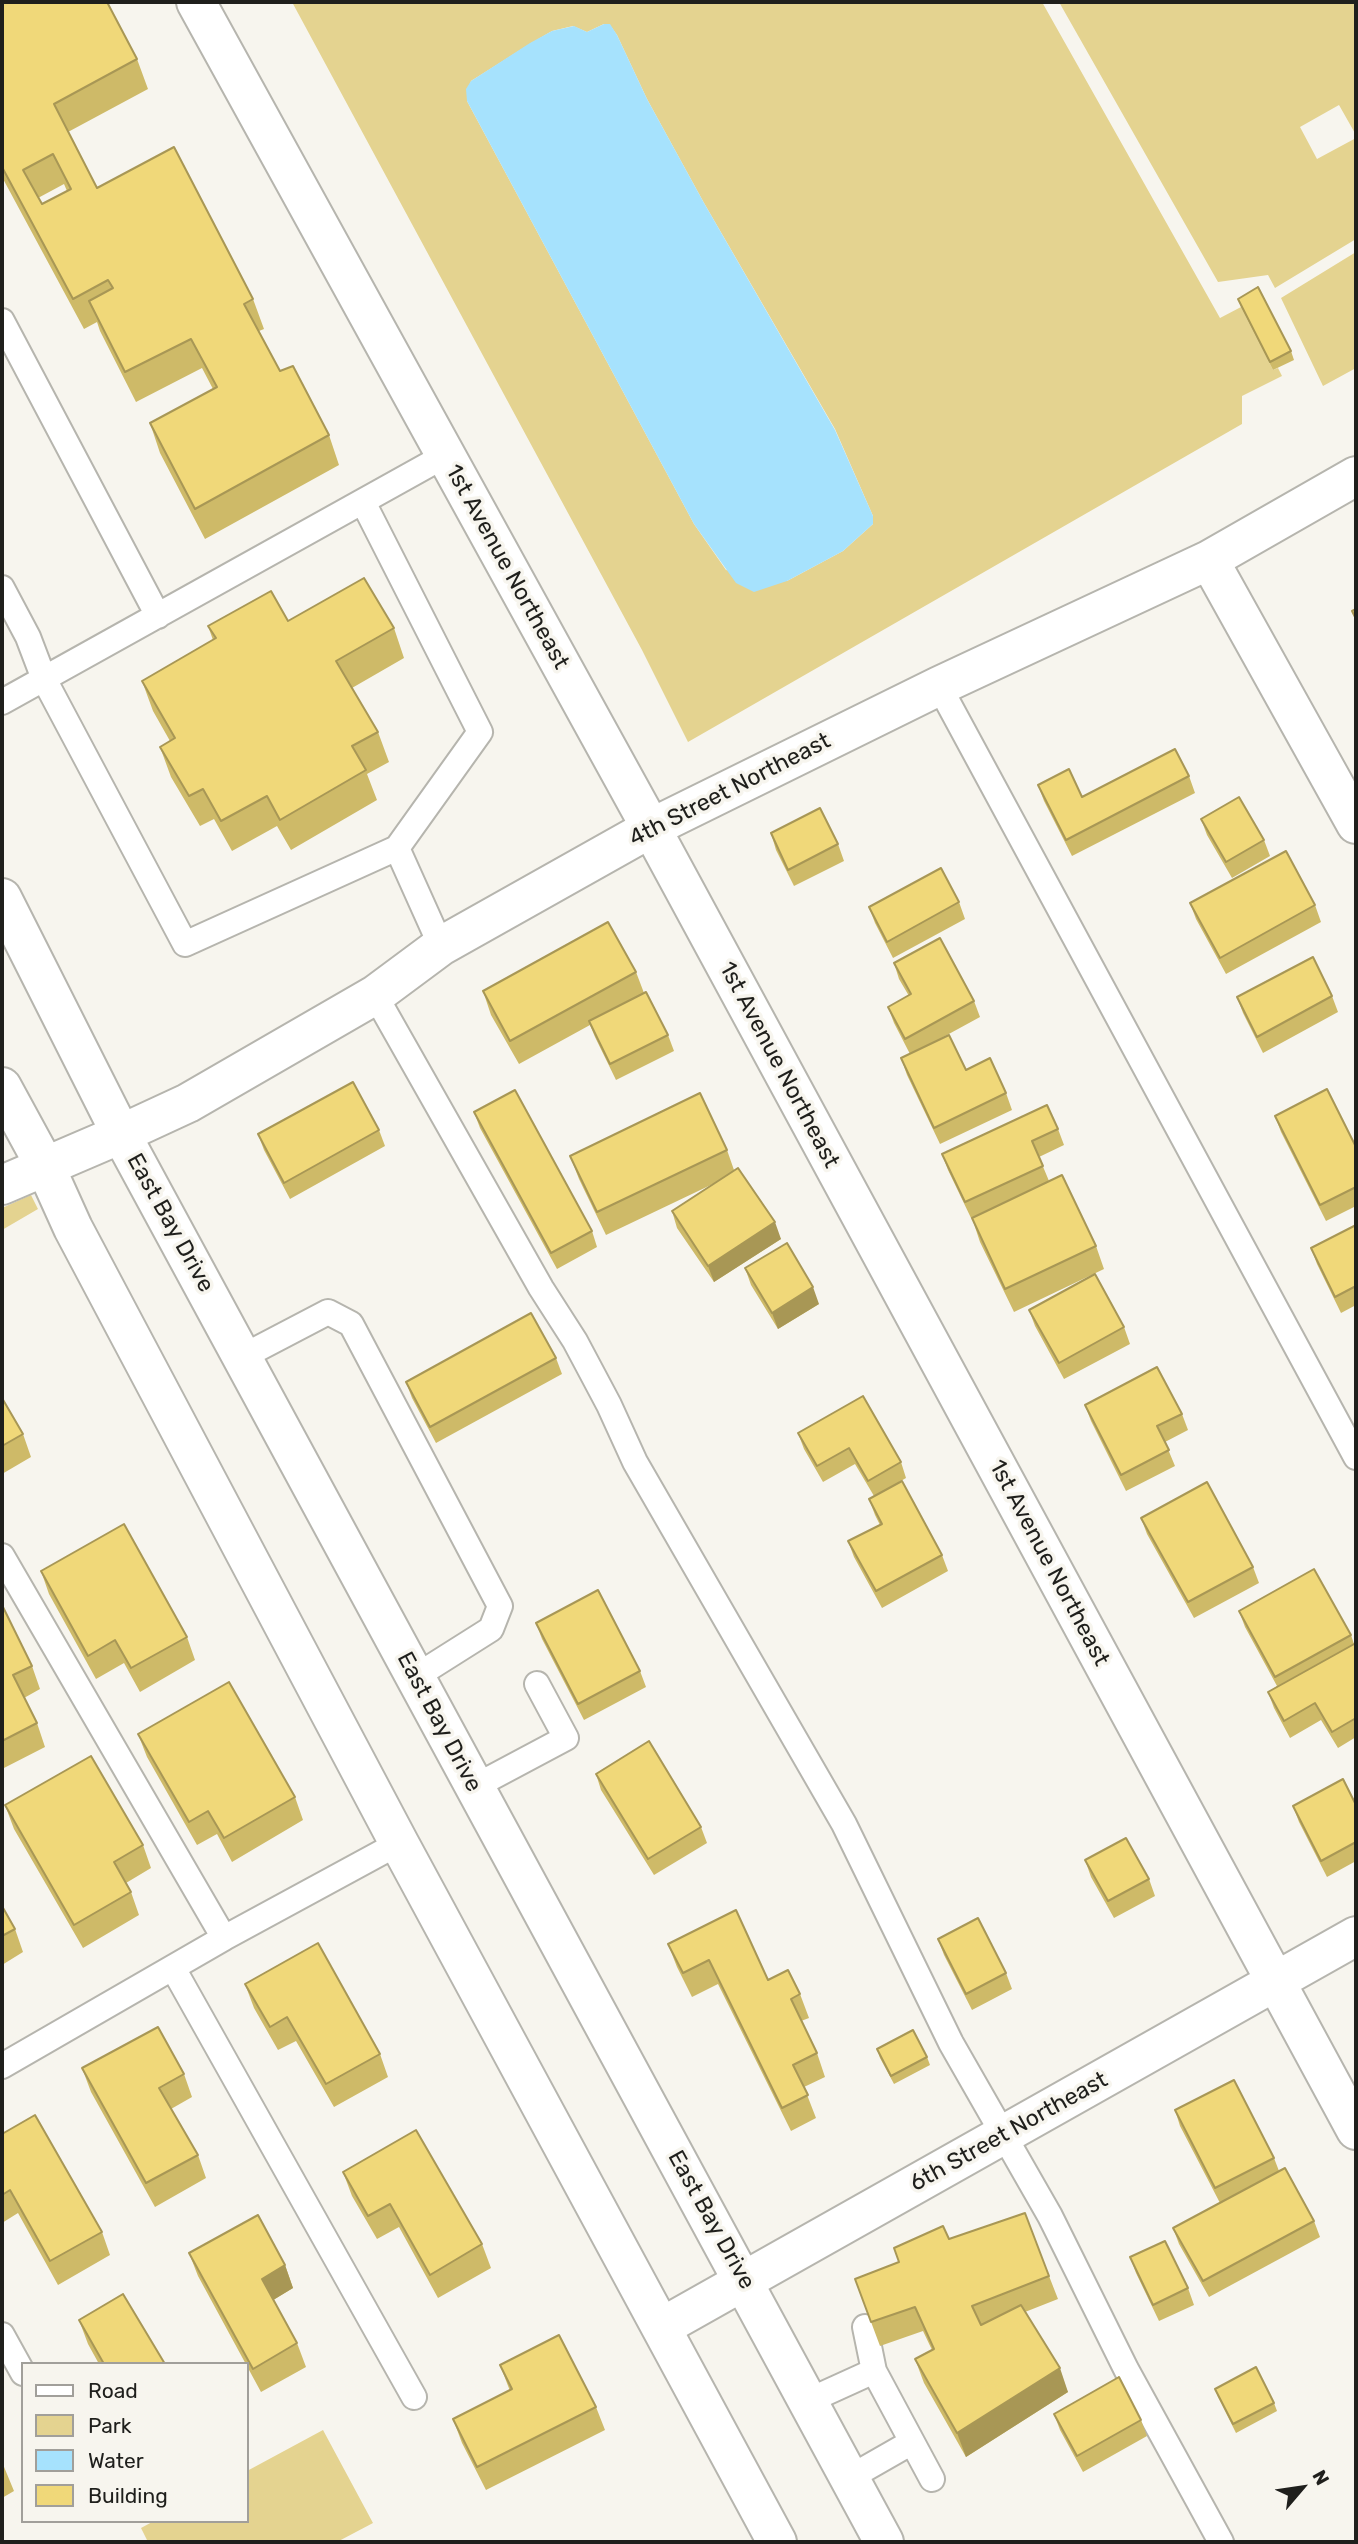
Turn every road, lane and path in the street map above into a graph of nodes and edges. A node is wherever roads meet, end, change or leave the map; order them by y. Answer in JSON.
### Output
{"nodes":[{"id":1,"x":196,"y":2,"type":"edge"},
{"id":2,"x":2,"y":321,"type":"edge"},
{"id":3,"x":446,"y":456,"type":"junction"},
{"id":4,"x":1356,"y":475,"type":"edge"},
{"id":5,"x":363,"y":502,"type":"junction"},
{"id":6,"x":1209,"y":560,"type":"junction"},
{"id":7,"x":2,"y":588,"type":"edge"},
{"id":8,"x":158,"y":616,"type":"junction"},
{"id":9,"x":44,"y":679,"type":"junction"},
{"id":10,"x":939,"y":686,"type":"junction"},
{"id":11,"x":2,"y":702,"type":"edge"},
{"id":12,"x":1356,"y":824,"type":"edge"},
{"id":13,"x":650,"y":828,"type":"junction"},
{"id":14,"x":397,"y":848,"type":"junction"},
{"id":15,"x":2,"y":898,"type":"edge"},
{"id":16,"x":441,"y":946,"type":"junction"},
{"id":17,"x":375,"y":995,"type":"junction"},
{"id":18,"x":2,"y":1087,"type":"edge"},
{"id":19,"x":121,"y":1134,"type":"junction"},
{"id":20,"x":45,"y":1166,"type":"junction"},
{"id":21,"x":2,"y":1185,"type":"edge"},
{"id":22,"x":242,"y":1357,"type":"junction"},
{"id":23,"x":1356,"y":1457,"type":"edge"},
{"id":24,"x":2,"y":1556,"type":"edge"},
{"id":25,"x":415,"y":1677,"type":"junction"},
{"id":26,"x":537,"y":1684,"type":"dead end"},
{"id":27,"x":474,"y":1787,"type":"junction"},
{"id":28,"x":398,"y":1843,"type":"junction"},
{"id":29,"x":1356,"y":1936,"type":"edge"},
{"id":30,"x":224,"y":1938,"type":"junction"},
{"id":31,"x":173,"y":1968,"type":"junction"},
{"id":32,"x":1275,"y":1982,"type":"junction"},
{"id":33,"x":2,"y":2066,"type":"edge"},
{"id":34,"x":1356,"y":2130,"type":"edge"},
{"id":35,"x":1003,"y":2135,"type":"junction"},
{"id":36,"x":744,"y":2280,"type":"junction"},
{"id":37,"x":662,"y":2327,"type":"junction"},
{"id":38,"x":865,"y":2328,"type":"edge"},
{"id":39,"x":2,"y":2335,"type":"edge"},
{"id":40,"x":21,"y":2369,"type":"edge"},
{"id":41,"x":874,"y":2371,"type":"junction"},
{"id":42,"x":414,"y":2398,"type":"dead end"},
{"id":43,"x":808,"y":2402,"type":"junction"},
{"id":44,"x":912,"y":2442,"type":"junction"},
{"id":45,"x":849,"y":2478,"type":"junction"},
{"id":46,"x":932,"y":2479,"type":"dead end"},
{"id":47,"x":777,"y":2542,"type":"edge"},
{"id":48,"x":884,"y":2542,"type":"edge"},
{"id":49,"x":1221,"y":2542,"type":"edge"}],
"edges":[{"from":1,"to":3,"type":"street","name":"1st Avenue Northeast"},
{"from":2,"to":8,"type":"lane"},
{"from":3,"to":5,"type":"lane"},
{"from":3,"to":13,"type":"street","name":"1st Avenue Northeast"},
{"from":4,"to":6,"type":"street","name":"4th Street Northeast"},
{"from":5,"to":8,"type":"lane"},
{"from":5,"to":14,"type":"lane"},
{"from":6,"to":10,"type":"street","name":"4th Street Northeast"},
{"from":6,"to":12,"type":"street"},
{"from":7,"to":9,"type":"lane"},
{"from":8,"to":9,"type":"lane"},
{"from":9,"to":11,"type":"lane"},
{"from":9,"to":14,"type":"lane"},
{"from":10,"to":13,"type":"street","name":"4th Street Northeast"},
{"from":10,"to":23,"type":"lane"},
{"from":13,"to":16,"type":"street","name":"4th Street Northeast"},
{"from":13,"to":32,"type":"street","name":"1st Avenue Northeast"},
{"from":14,"to":16,"type":"lane"},
{"from":15,"to":19,"type":"street","name":"East Bay Drive"},
{"from":16,"to":17,"type":"street","name":"4th Street Northeast"},
{"from":17,"to":19,"type":"street","name":"4th Street Northeast"},
{"from":17,"to":35,"type":"lane"},
{"from":18,"to":20,"type":"street"},
{"from":19,"to":20,"type":"street","name":"4th Street Northeast"},
{"from":19,"to":22,"type":"street","name":"East Bay Drive"},
{"from":20,"to":21,"type":"street","name":"4th Street Northeast"},
{"from":20,"to":28,"type":"street"},
{"from":22,"to":25,"type":"street","name":"East Bay Drive"},
{"from":22,"to":25,"type":"lane"},
{"from":24,"to":30,"type":"lane"},
{"from":25,"to":27,"type":"street","name":"East Bay Drive"},
{"from":26,"to":27,"type":"lane"},
{"from":27,"to":36,"type":"street","name":"East Bay Drive"},
{"from":28,"to":30,"type":"lane"},
{"from":28,"to":37,"type":"street"},
{"from":29,"to":32,"type":"street","name":"6th Street Northeast"},
{"from":30,"to":31,"type":"lane"},
{"from":31,"to":33,"type":"lane"},
{"from":31,"to":42,"type":"lane"},
{"from":32,"to":34,"type":"street","name":"1st Avenue Northeast"},
{"from":32,"to":35,"type":"street","name":"6th Street Northeast"},
{"from":35,"to":36,"type":"street","name":"6th Street Northeast"},
{"from":35,"to":49,"type":"lane"},
{"from":36,"to":37,"type":"street","name":"6th Street Northeast"},
{"from":36,"to":43,"type":"street","name":"East Bay Drive"},
{"from":37,"to":47,"type":"street"},
{"from":38,"to":41,"type":"lane"},
{"from":39,"to":40,"type":"lane"},
{"from":41,"to":43,"type":"lane"},
{"from":41,"to":44,"type":"lane"},
{"from":43,"to":45,"type":"street","name":"East Bay Drive"},
{"from":44,"to":45,"type":"lane"},
{"from":44,"to":46,"type":"lane"},
{"from":45,"to":48,"type":"street","name":"East Bay Drive"}]}
